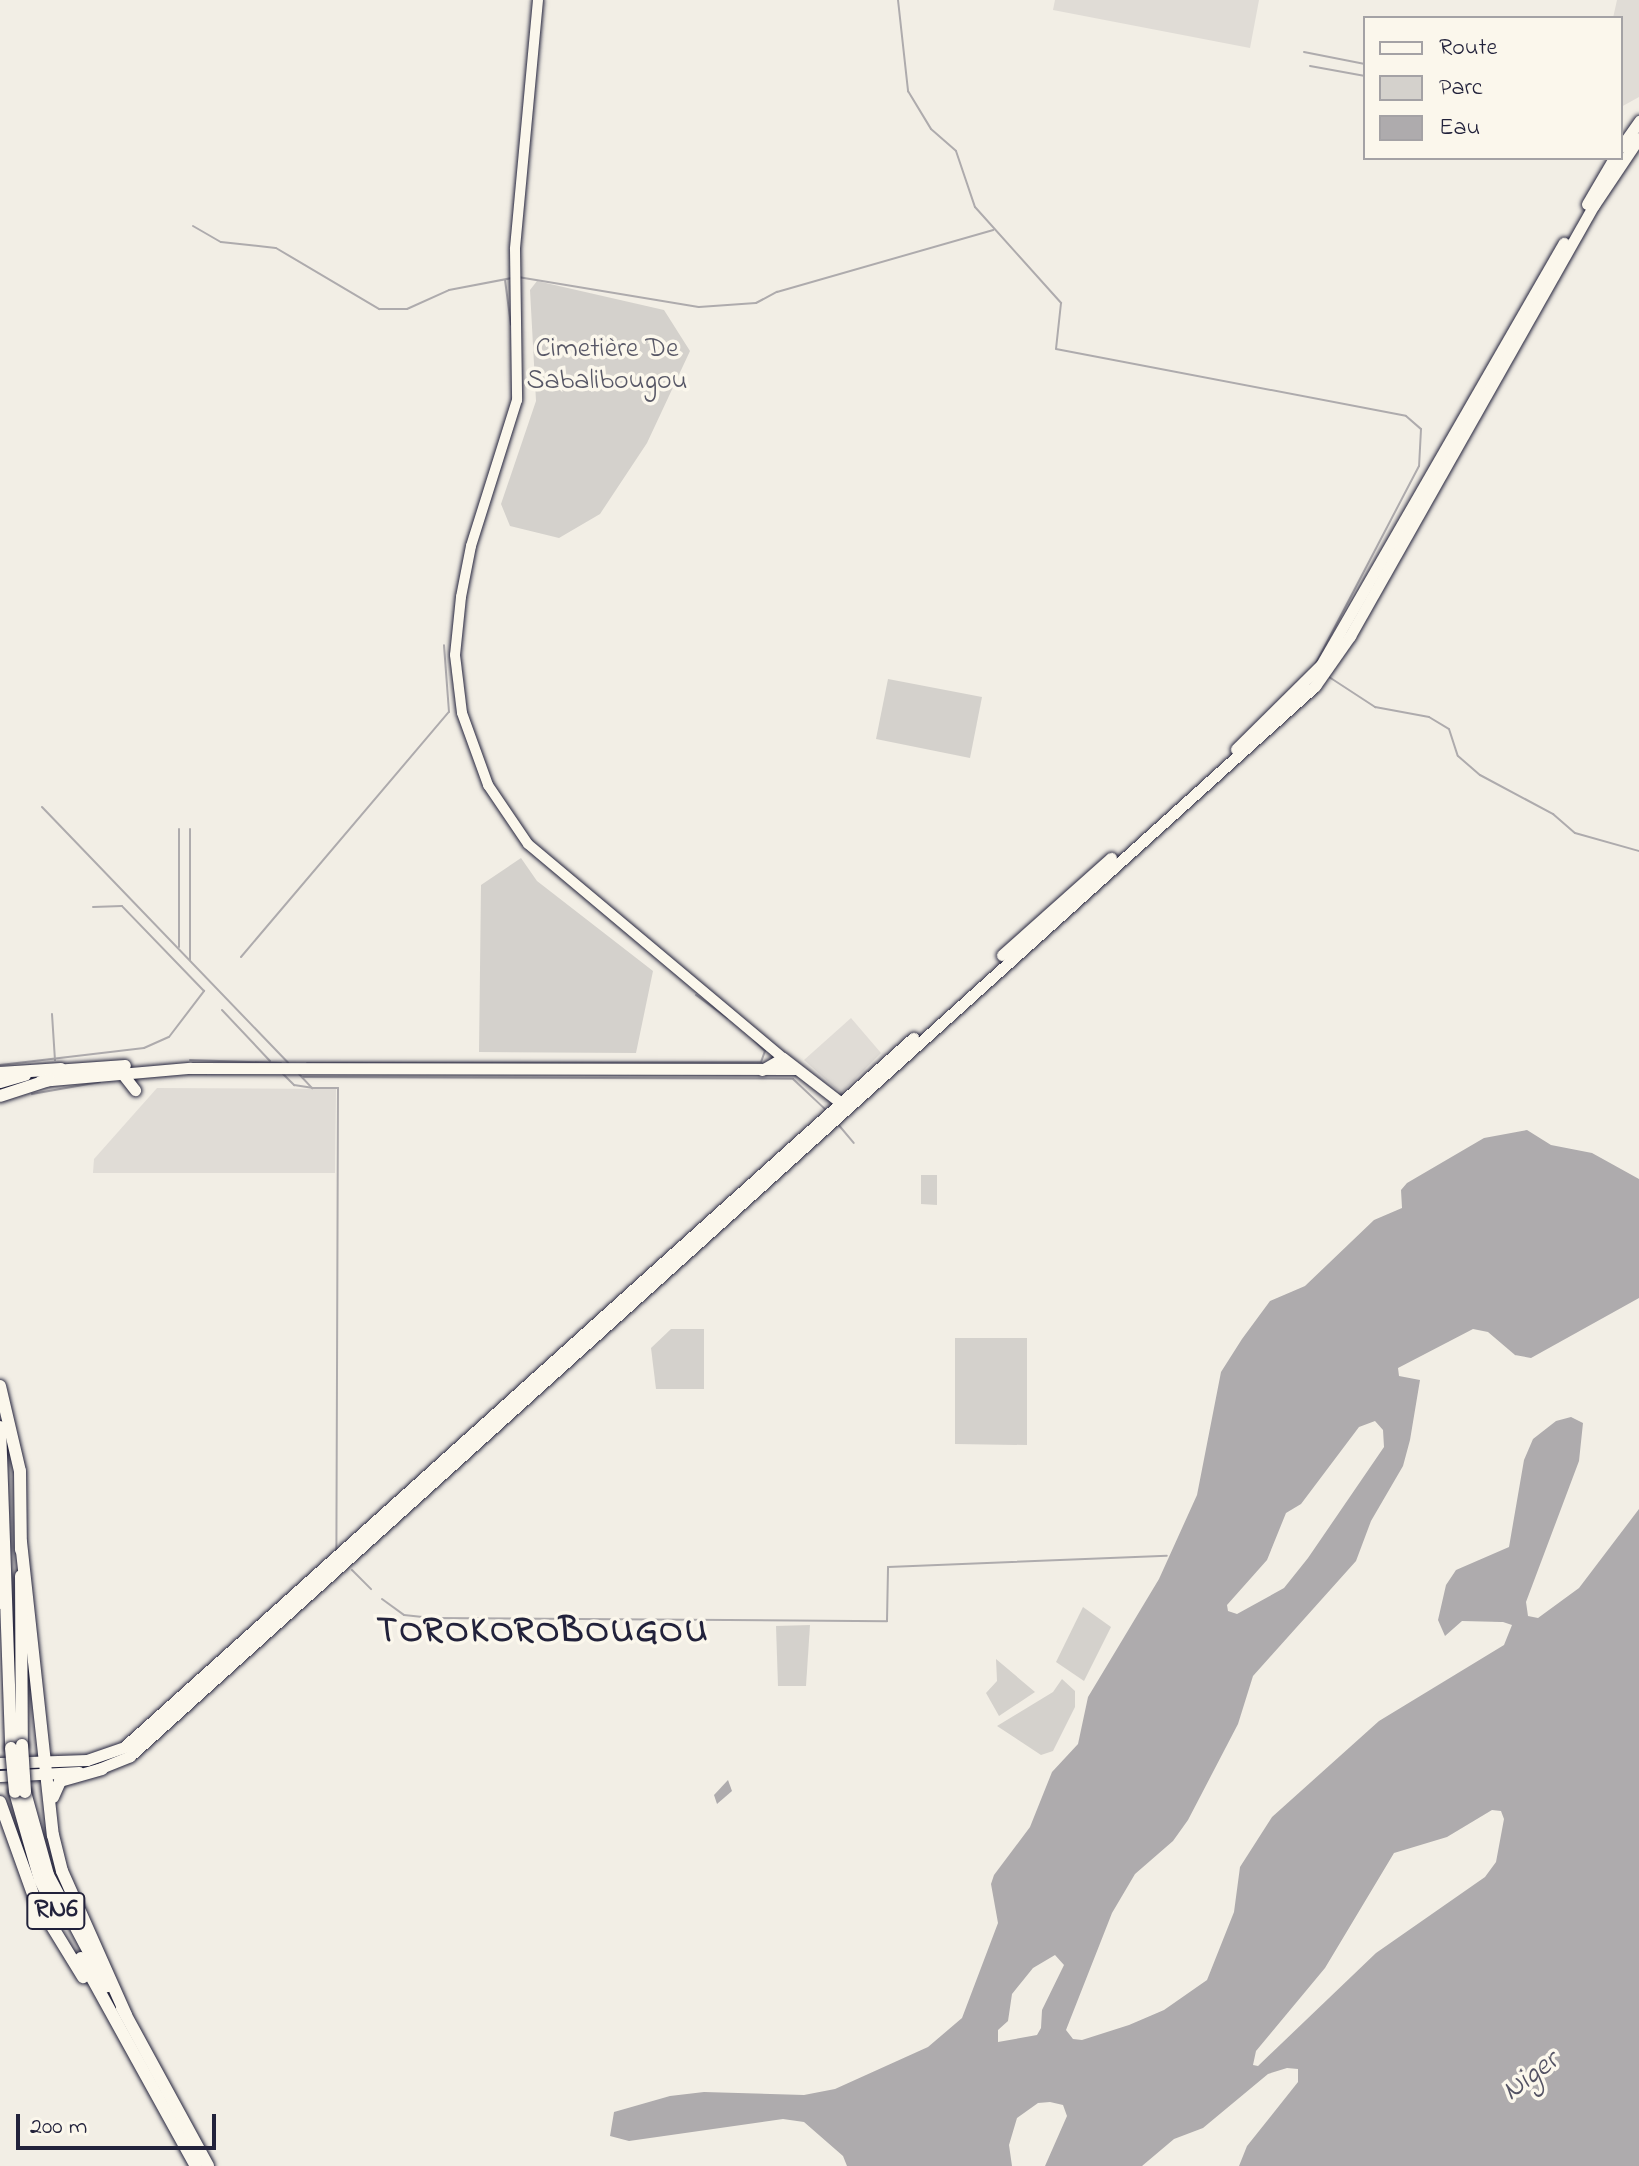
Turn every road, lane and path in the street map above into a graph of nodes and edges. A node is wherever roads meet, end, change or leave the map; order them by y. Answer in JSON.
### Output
{"nodes":[{"id":1,"x":538,"y":0,"type":"edge"},
{"id":2,"x":1639,"y":121,"type":"edge"},
{"id":3,"x":1639,"y":138,"type":"edge"},
{"id":4,"x":1623,"y":144,"type":"edge"},
{"id":5,"x":1613,"y":160,"type":"edge"},
{"id":6,"x":1321,"y":672,"type":"junction"},
{"id":7,"x":783,"y":1058,"type":"junction"},
{"id":8,"x":61,"y":1069,"type":"junction"},
{"id":9,"x":160,"y":1069,"type":"junction"},
{"id":10,"x":796,"y":1069,"type":"junction"},
{"id":11,"x":121,"y":1072,"type":"junction"},
{"id":12,"x":758,"y":1072,"type":"junction"},
{"id":13,"x":0,"y":1073,"type":"edge"},
{"id":14,"x":49,"y":1080,"type":"junction"},
{"id":15,"x":0,"y":1082,"type":"edge"},
{"id":16,"x":0,"y":1090,"type":"edge"},
{"id":17,"x":135,"y":1090,"type":"dead end"},
{"id":18,"x":820,"y":1090,"type":"junction"},
{"id":19,"x":0,"y":1096,"type":"edge"},
{"id":20,"x":844,"y":1105,"type":"junction"},
{"id":21,"x":835,"y":1114,"type":"junction"},
{"id":22,"x":0,"y":1386,"type":"edge"},
{"id":23,"x":0,"y":1427,"type":"edge"},
{"id":24,"x":21,"y":1542,"type":"junction"},
{"id":25,"x":7,"y":1545,"type":"junction"},
{"id":26,"x":0,"y":1603,"type":"edge"},
{"id":27,"x":17,"y":1746,"type":"junction"},
{"id":28,"x":0,"y":1763,"type":"edge"},
{"id":29,"x":48,"y":1768,"type":"junction"},
{"id":30,"x":102,"y":1769,"type":"junction"},
{"id":31,"x":0,"y":1776,"type":"edge"},
{"id":32,"x":0,"y":1802,"type":"edge"},
{"id":33,"x":51,"y":1808,"type":"junction"},
{"id":34,"x":121,"y":2019,"type":"junction"},
{"id":35,"x":196,"y":2166,"type":"edge"},
{"id":36,"x":208,"y":2166,"type":"edge"}],
"edges":[{"from":1,"to":7,"type":"main road"},
{"from":2,"to":4,"type":"main road"},
{"from":3,"to":6,"type":"main road"},
{"from":5,"to":6,"type":"main road"},
{"from":6,"to":20,"type":"main road"},
{"from":7,"to":10,"type":"main road"},
{"from":7,"to":12,"type":"main road"},
{"from":8,"to":9,"type":"main road"},
{"from":8,"to":13,"type":"highway"},
{"from":8,"to":15,"type":"main road"},
{"from":9,"to":11,"type":"main road"},
{"from":9,"to":12,"type":"main road"},
{"from":10,"to":12,"type":"main road"},
{"from":10,"to":18,"type":"main road"},
{"from":11,"to":14,"type":"main road"},
{"from":11,"to":17,"type":"main road"},
{"from":14,"to":16,"type":"main road"},
{"from":14,"to":19,"type":"highway"},
{"from":18,"to":20,"type":"main road"},
{"from":18,"to":21,"type":"main road"},
{"from":20,"to":21,"type":"main road"},
{"from":21,"to":29,"type":"main road"},
{"from":21,"to":30,"type":"main road"},
{"from":22,"to":24,"type":"highway","number":"RN6"},
{"from":23,"to":25,"type":"highway","number":"RN6"},
{"from":24,"to":27,"type":"highway","number":"RN6"},
{"from":24,"to":29,"type":"highway"},
{"from":25,"to":26,"type":"highway"},
{"from":25,"to":27,"type":"highway","number":"RN6"},
{"from":27,"to":34,"type":"highway","number":"RN6","bridge":true},
{"from":28,"to":29,"type":"main road"},
{"from":29,"to":30,"type":"main road"},
{"from":29,"to":31,"type":"main road"},
{"from":29,"to":33,"type":"highway"},
{"from":30,"to":33,"type":"highway"},
{"from":32,"to":34,"type":"highway"},
{"from":33,"to":34,"type":"highway"},
{"from":34,"to":35,"type":"highway","number":"RN6"},
{"from":34,"to":36,"type":"highway","number":"RN6"}]}
